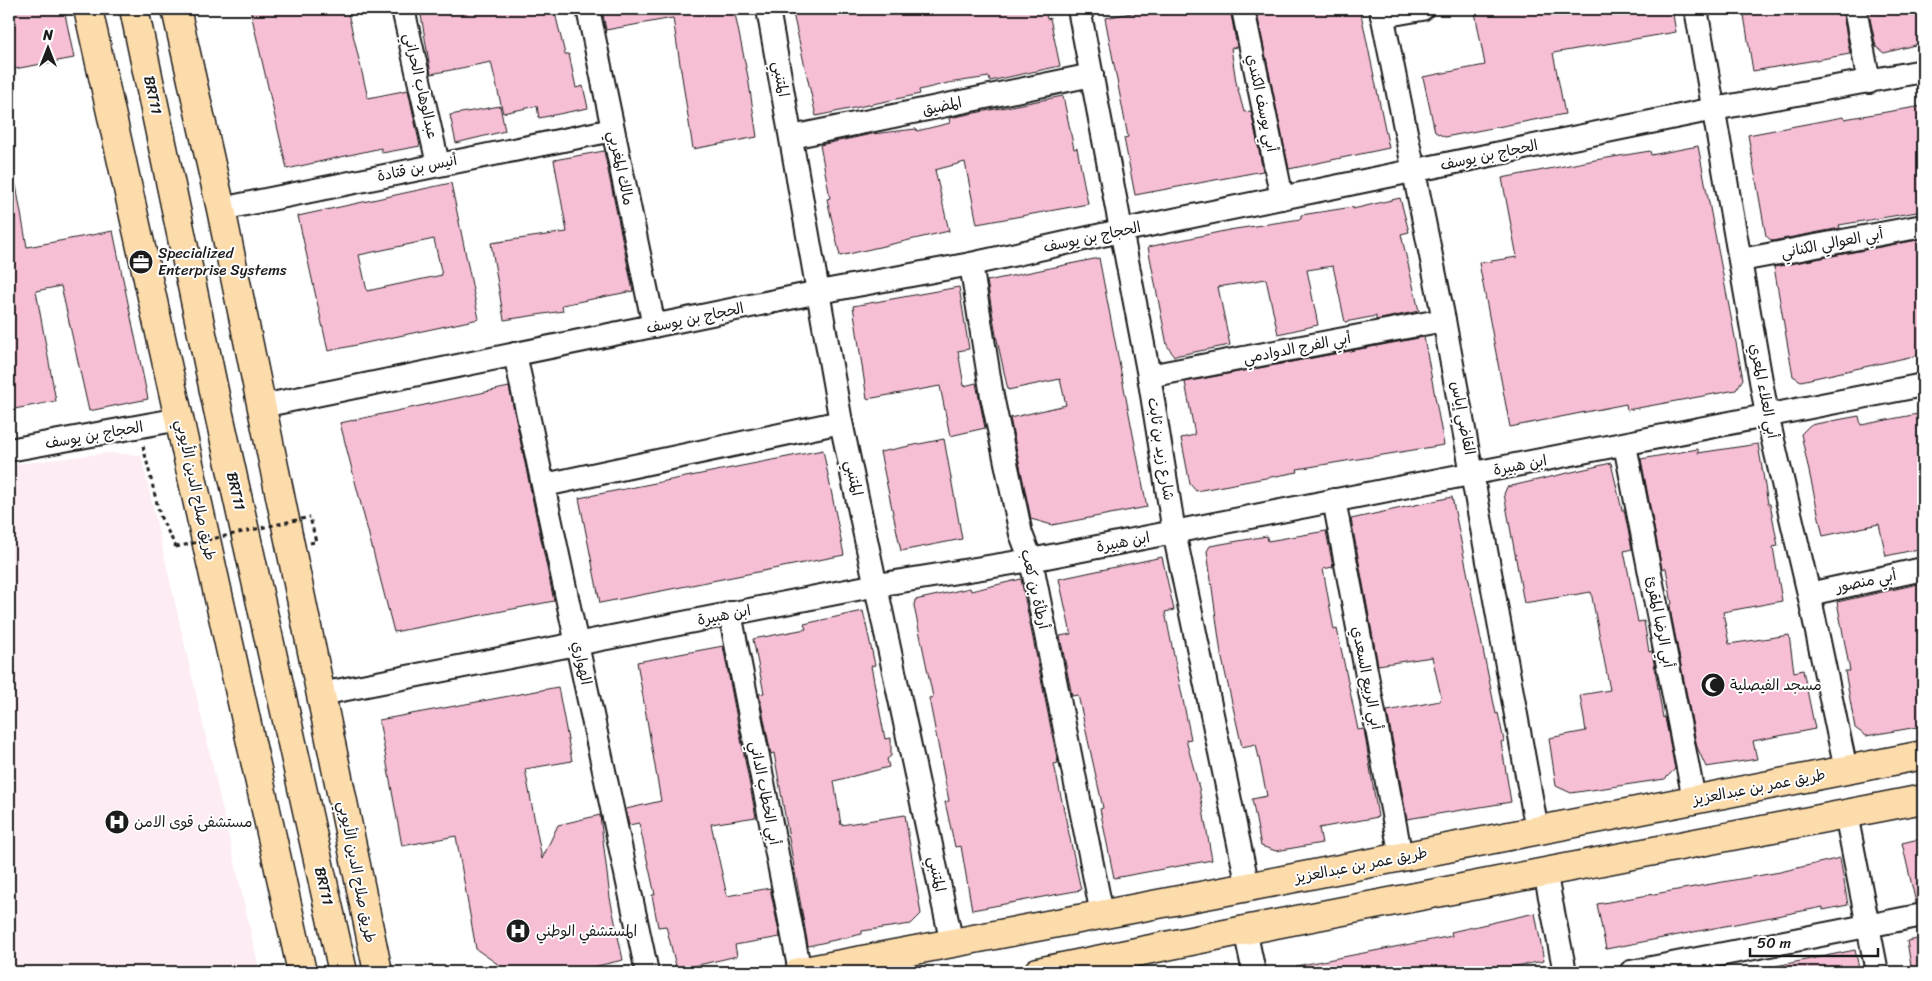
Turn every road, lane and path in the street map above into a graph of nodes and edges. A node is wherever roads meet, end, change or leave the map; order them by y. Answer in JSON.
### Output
{"nodes":[{"id":1,"x":88,"y":9,"type":"edge"},
{"id":2,"x":134,"y":9,"type":"edge"},
{"id":3,"x":176,"y":9,"type":"edge"},
{"id":4,"x":403,"y":9,"type":"edge"},
{"id":5,"x":588,"y":9,"type":"edge"},
{"id":6,"x":768,"y":9,"type":"edge"},
{"id":7,"x":1079,"y":9,"type":"edge"},
{"id":8,"x":1243,"y":9,"type":"edge"},
{"id":9,"x":1422,"y":9,"type":"edge"},
{"id":10,"x":1696,"y":9,"type":"edge"},
{"id":11,"x":1855,"y":9,"type":"edge"},
{"id":12,"x":1382,"y":12,"type":"edge"},
{"id":13,"x":1923,"y":71,"type":"edge"},
{"id":14,"x":1092,"y":75,"type":"junction"},
{"id":15,"x":1868,"y":82,"type":"junction"},
{"id":16,"x":1714,"y":110,"type":"junction"},
{"id":17,"x":613,"y":130,"type":"junction"},
{"id":18,"x":792,"y":137,"type":"junction"},
{"id":19,"x":438,"y":164,"type":"junction"},
{"id":20,"x":1415,"y":170,"type":"junction"},
{"id":21,"x":1282,"y":198,"type":"junction"},
{"id":22,"x":221,"y":209,"type":"junction"},
{"id":23,"x":1923,"y":226,"type":"edge"},
{"id":24,"x":1120,"y":231,"type":"junction"},
{"id":25,"x":1740,"y":260,"type":"junction"},
{"id":26,"x":971,"y":264,"type":"junction"},
{"id":27,"x":819,"y":292,"type":"junction"},
{"id":28,"x":1444,"y":320,"type":"junction"},
{"id":29,"x":654,"y":326,"type":"junction"},
{"id":30,"x":515,"y":354,"type":"junction"},
{"id":31,"x":1149,"y":376,"type":"junction"},
{"id":32,"x":1923,"y":384,"type":"edge"},
{"id":33,"x":262,"y":406,"type":"junction"},
{"id":34,"x":1767,"y":415,"type":"junction"},
{"id":35,"x":180,"y":419,"type":"junction"},
{"id":36,"x":841,"y":422,"type":"junction"},
{"id":37,"x":138,"y":427,"type":"junction"},
{"id":38,"x":1625,"y":445,"type":"junction"},
{"id":39,"x":9,"y":450,"type":"edge"},
{"id":40,"x":1473,"y":473,"type":"junction"},
{"id":41,"x":545,"y":485,"type":"junction"},
{"id":42,"x":1334,"y":500,"type":"junction"},
{"id":43,"x":310,"y":517,"type":"dead end"},
{"id":44,"x":1174,"y":532,"type":"junction"},
{"id":45,"x":1031,"y":560,"type":"junction"},
{"id":46,"x":1923,"y":570,"type":"edge"},
{"id":47,"x":877,"y":585,"type":"junction"},
{"id":48,"x":1809,"y":594,"type":"junction"},
{"id":49,"x":730,"y":614,"type":"junction"},
{"id":50,"x":578,"y":645,"type":"junction"},
{"id":51,"x":321,"y":694,"type":"junction"},
{"id":52,"x":1923,"y":755,"type":"edge"},
{"id":53,"x":1846,"y":770,"type":"junction"},
{"id":54,"x":1694,"y":799,"type":"junction"},
{"id":55,"x":1923,"y":799,"type":"edge"},
{"id":56,"x":1846,"y":814,"type":"junction"},
{"id":57,"x":1537,"y":830,"type":"junction"},
{"id":58,"x":1401,"y":857,"type":"junction"},
{"id":59,"x":1545,"y":872,"type":"junction"},
{"id":60,"x":1248,"y":887,"type":"junction"},
{"id":61,"x":1102,"y":914,"type":"junction"},
{"id":62,"x":1923,"y":915,"type":"edge"},
{"id":63,"x":1868,"y":926,"type":"junction"},
{"id":64,"x":1245,"y":930,"type":"junction"},
{"id":65,"x":952,"y":944,"type":"junction"},
{"id":66,"x":379,"y":967,"type":"edge"},
{"id":67,"x":302,"y":972,"type":"edge"},
{"id":68,"x":344,"y":972,"type":"edge"},
{"id":69,"x":647,"y":972,"type":"edge"},
{"id":70,"x":799,"y":972,"type":"edge"},
{"id":71,"x":1038,"y":972,"type":"edge"},
{"id":72,"x":1254,"y":972,"type":"edge"},
{"id":73,"x":1565,"y":972,"type":"edge"},
{"id":74,"x":1631,"y":972,"type":"edge"},
{"id":75,"x":1877,"y":972,"type":"edge"}],
"edges":[{"from":1,"to":35,"type":"main road","name":"طريق صلاح الدين الأيوبي"},
{"from":2,"to":68,"type":"main road","name":"BRT11"},
{"from":3,"to":22,"type":"main road","name":"طريق صلاح الدين الأيوبي"},
{"from":4,"to":19,"type":"street","name":"عبدالوهاب الحراني"},
{"from":5,"to":17,"type":"street","name":"مالك المغربي"},
{"from":6,"to":18,"type":"street","name":"المتنبي"},
{"from":7,"to":14,"type":"street","name":"شارع زيد بن ثابت"},
{"from":8,"to":21,"type":"street","name":"أبي يوسف الكندي"},
{"from":9,"to":12,"type":"street"},
{"from":10,"to":16,"type":"street","name":"أبي العلاء المعري"},
{"from":11,"to":15,"type":"street"},
{"from":12,"to":20,"type":"street","name":"القاضي إياس"},
{"from":13,"to":15,"type":"street","name":"الحجاج بن يوسف"},
{"from":14,"to":18,"type":"street","name":"المضيق"},
{"from":14,"to":24,"type":"street","name":"شارع زيد بن ثابت"},
{"from":15,"to":16,"type":"street","name":"الحجاج بن يوسف"},
{"from":16,"to":20,"type":"street","name":"الحجاج بن يوسف"},
{"from":16,"to":25,"type":"street","name":"أبي العلاء المعري"},
{"from":17,"to":19,"type":"street","name":"أنيس بن قتادة"},
{"from":17,"to":29,"type":"street","name":"مالك المغربي"},
{"from":18,"to":27,"type":"street","name":"المتنبي"},
{"from":19,"to":22,"type":"street","name":"أنيس بن قتادة"},
{"from":20,"to":21,"type":"street","name":"الحجاج بن يوسف"},
{"from":20,"to":28,"type":"street","name":"القاضي إياس"},
{"from":21,"to":24,"type":"street","name":"الحجاج بن يوسف"},
{"from":22,"to":33,"type":"main road","name":"طريق صلاح الدين الأيوبي"},
{"from":23,"to":25,"type":"street","name":"أبي العوالي الكناني"},
{"from":24,"to":26,"type":"street","name":"الحجاج بن يوسف"},
{"from":24,"to":31,"type":"street","name":"شارع زيد بن ثابت"},
{"from":25,"to":34,"type":"street","name":"أبي العلاء المعري"},
{"from":26,"to":27,"type":"street","name":"الحجاج بن يوسف"},
{"from":26,"to":45,"type":"street","name":"أرطأة بن كعب"},
{"from":27,"to":29,"type":"street","name":"الحجاج بن يوسف"},
{"from":27,"to":36,"type":"street","name":"المتنبي"},
{"from":28,"to":31,"type":"street","name":"أبي الفرج الدوادمي"},
{"from":28,"to":40,"type":"street","name":"القاضي إياس"},
{"from":29,"to":30,"type":"street","name":"الحجاج بن يوسف"},
{"from":30,"to":33,"type":"street","name":"الحجاج بن يوسف"},
{"from":30,"to":41,"type":"street","name":"الهواري"},
{"from":31,"to":44,"type":"street","name":"شارع زيد بن ثابت"},
{"from":32,"to":34,"type":"street","name":"ابن هبيرة"},
{"from":33,"to":51,"type":"main road","name":"طريق صلاح الدين الأيوبي"},
{"from":34,"to":38,"type":"street","name":"ابن هبيرة"},
{"from":34,"to":48,"type":"street","name":"أبي العلاء المعري"},
{"from":35,"to":37,"type":"street","name":"الحجاج بن يوسف"},
{"from":35,"to":67,"type":"main road","name":"طريق صلاح الدين الأيوبي"},
{"from":36,"to":41,"type":"street"},
{"from":36,"to":47,"type":"street","name":"المتنبي"},
{"from":37,"to":39,"type":"street","name":"الحجاج بن يوسف"},
{"from":37,"to":43,"type":"path","bridge":true},
{"from":38,"to":40,"type":"street","name":"ابن هبيرة"},
{"from":38,"to":54,"type":"street","name":"أبي الرضا المقرئ"},
{"from":40,"to":42,"type":"street","name":"ابن هبيرة"},
{"from":40,"to":57,"type":"street","name":"القاضي إياس"},
{"from":41,"to":50,"type":"street","name":"الهواري"},
{"from":42,"to":44,"type":"street","name":"ابن هبيرة"},
{"from":42,"to":58,"type":"street","name":"أبي الربيع السعدي"},
{"from":44,"to":45,"type":"street","name":"ابن هبيرة"},
{"from":44,"to":60,"type":"street","name":"شارع زيد بن ثابت"},
{"from":45,"to":47,"type":"street","name":"ابن هبيرة"},
{"from":45,"to":61,"type":"street","name":"أرطأة بن كعب"},
{"from":46,"to":48,"type":"street","name":"أبي منصور"},
{"from":47,"to":49,"type":"street","name":"ابن هبيرة"},
{"from":47,"to":65,"type":"street","name":"المتنبي"},
{"from":48,"to":53,"type":"street","name":"أبي العلاء المعري"},
{"from":49,"to":50,"type":"street","name":"ابن هبيرة"},
{"from":49,"to":70,"type":"street","name":"أبي الخطاب الداني"},
{"from":50,"to":51,"type":"street","name":"ابن هبيرة"},
{"from":50,"to":69,"type":"street","name":"الهواري"},
{"from":51,"to":66,"type":"main road","name":"طريق صلاح الدين الأيوبي"},
{"from":52,"to":53,"type":"main road","name":"طريق عمر بن عبدالعزيز"},
{"from":53,"to":54,"type":"main road","name":"طريق عمر بن عبدالعزيز"},
{"from":54,"to":57,"type":"main road","name":"طريق عمر بن عبدالعزيز"},
{"from":55,"to":56,"type":"main road"},
{"from":56,"to":59,"type":"main road"},
{"from":56,"to":63,"type":"street"},
{"from":57,"to":58,"type":"main road","name":"طريق عمر بن عبدالعزيز"},
{"from":58,"to":60,"type":"main road","name":"طريق عمر بن عبدالعزيز"},
{"from":59,"to":64,"type":"main road"},
{"from":59,"to":73,"type":"street"},
{"from":60,"to":61,"type":"main road","name":"طريق عمر بن عبدالعزيز"},
{"from":61,"to":65,"type":"main road","name":"طريق عمر بن عبدالعزيز"},
{"from":62,"to":63,"type":"street"},
{"from":63,"to":74,"type":"street"},
{"from":63,"to":75,"type":"street"},
{"from":64,"to":71,"type":"main road"},
{"from":64,"to":72,"type":"street"},
{"from":65,"to":70,"type":"main road","name":"طريق عمر بن عبدالعزيز"}]}
